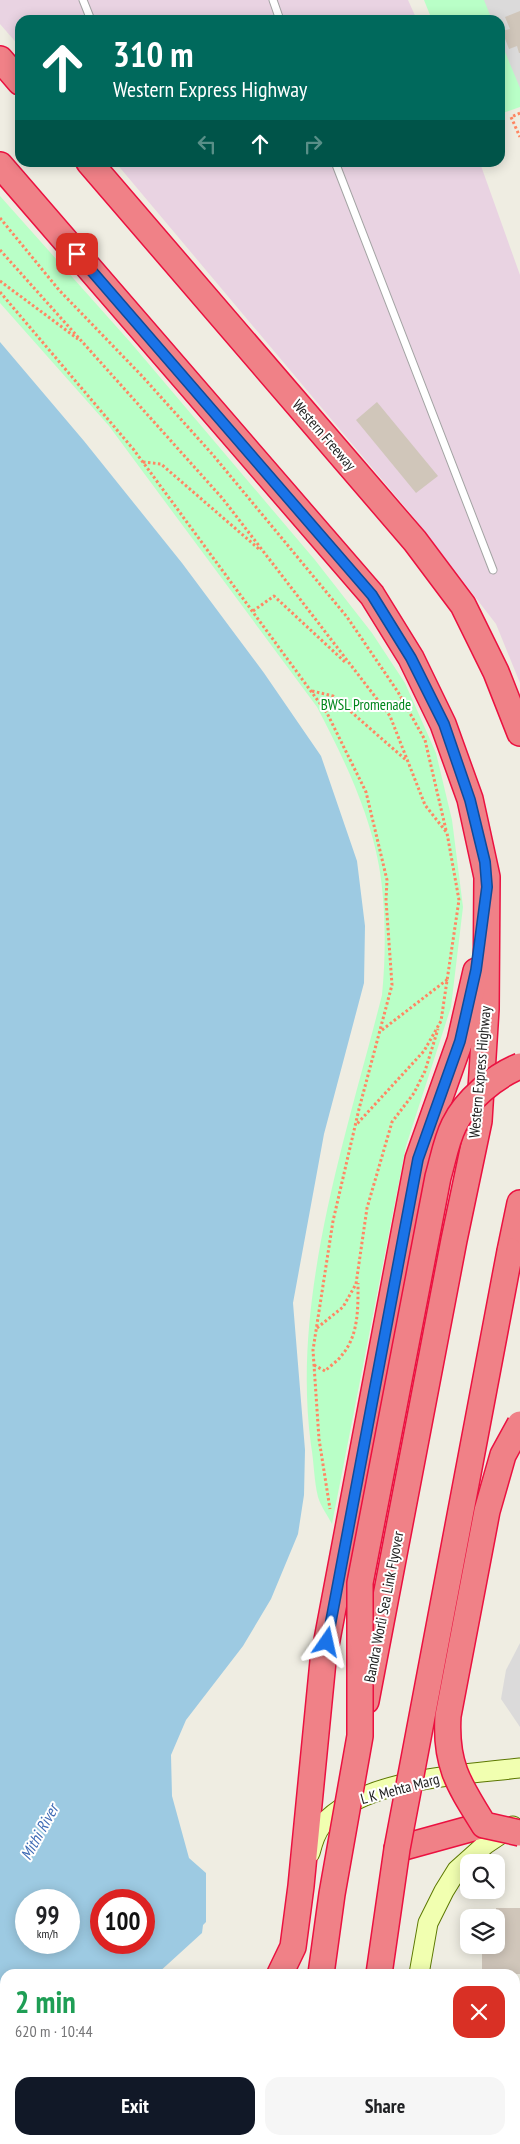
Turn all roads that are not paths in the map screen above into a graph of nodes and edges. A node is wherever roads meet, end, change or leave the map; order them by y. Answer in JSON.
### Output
{"nodes":[{"id":1,"x":83,"y":0,"type":"edge"},
{"id":2,"x":273,"y":0,"type":"edge"},
{"id":3,"x":89,"y":15,"type":"edge"},
{"id":4,"x":278,"y":15,"type":"edge"},
{"id":5,"x":0,"y":59,"type":"edge"},
{"id":6,"x":15,"y":76,"type":"edge"},
{"id":7,"x":0,"y":166,"type":"edge"},
{"id":8,"x":93,"y":167,"type":"edge"},
{"id":9,"x":337,"y":167,"type":"edge"},
{"id":10,"x":493,"y":570,"type":"dead end"},
{"id":11,"x":520,"y":732,"type":"edge"},
{"id":12,"x":487,"y":887,"type":"junction"},
{"id":13,"x":520,"y":1066,"type":"edge"},
{"id":14,"x":520,"y":1203,"type":"edge"},
{"id":15,"x":454,"y":1240,"type":"joint"},
{"id":16,"x":520,"y":1424,"type":"edge"},
{"id":17,"x":360,"y":1736,"type":"junction"},
{"id":18,"x":520,"y":1770,"type":"edge"},
{"id":19,"x":520,"y":1821,"type":"edge"},
{"id":20,"x":484,"y":1825,"type":"junction"},
{"id":21,"x":520,"y":1833,"type":"edge"},
{"id":22,"x":397,"y":1849,"type":"junction"},
{"id":23,"x":301,"y":1886,"type":"junction"},
{"id":24,"x":282,"y":1969,"type":"edge"},
{"id":25,"x":322,"y":1969,"type":"edge"},
{"id":26,"x":379,"y":1969,"type":"edge"},
{"id":27,"x":420,"y":1969,"type":"edge"}],
"edges":[{"from":1,"to":3,"type":"lane"},
{"from":2,"to":4,"type":"lane"},
{"from":5,"to":6,"type":"highway"},
{"from":7,"to":12,"type":"highway","name":"Western Express Highway"},
{"from":8,"to":11,"type":"highway","name":"Western Freeway"},
{"from":9,"to":10,"type":"lane"},
{"from":12,"to":15,"type":"highway","name":"Western Express Highway"},
{"from":12,"to":23,"type":"highway"},
{"from":13,"to":17,"type":"highway","bridge":true},
{"from":14,"to":22,"type":"highway","bridge":true},
{"from":15,"to":17,"type":"highway","name":"Bandra Worli Sea Link Flyover","bridge":true},
{"from":16,"to":20,"type":"highway","bridge":true},
{"from":17,"to":25,"type":"highway","name":"Bandra Worli Sea Link Flyover","bridge":true},
{"from":18,"to":23,"type":"main road","name":"L K Mehta Marg"},
{"from":19,"to":27,"type":"main road"},
{"from":20,"to":21,"type":"highway","bridge":true},
{"from":20,"to":22,"type":"highway"},
{"from":22,"to":26,"type":"highway","bridge":true},
{"from":23,"to":24,"type":"highway"}]}
